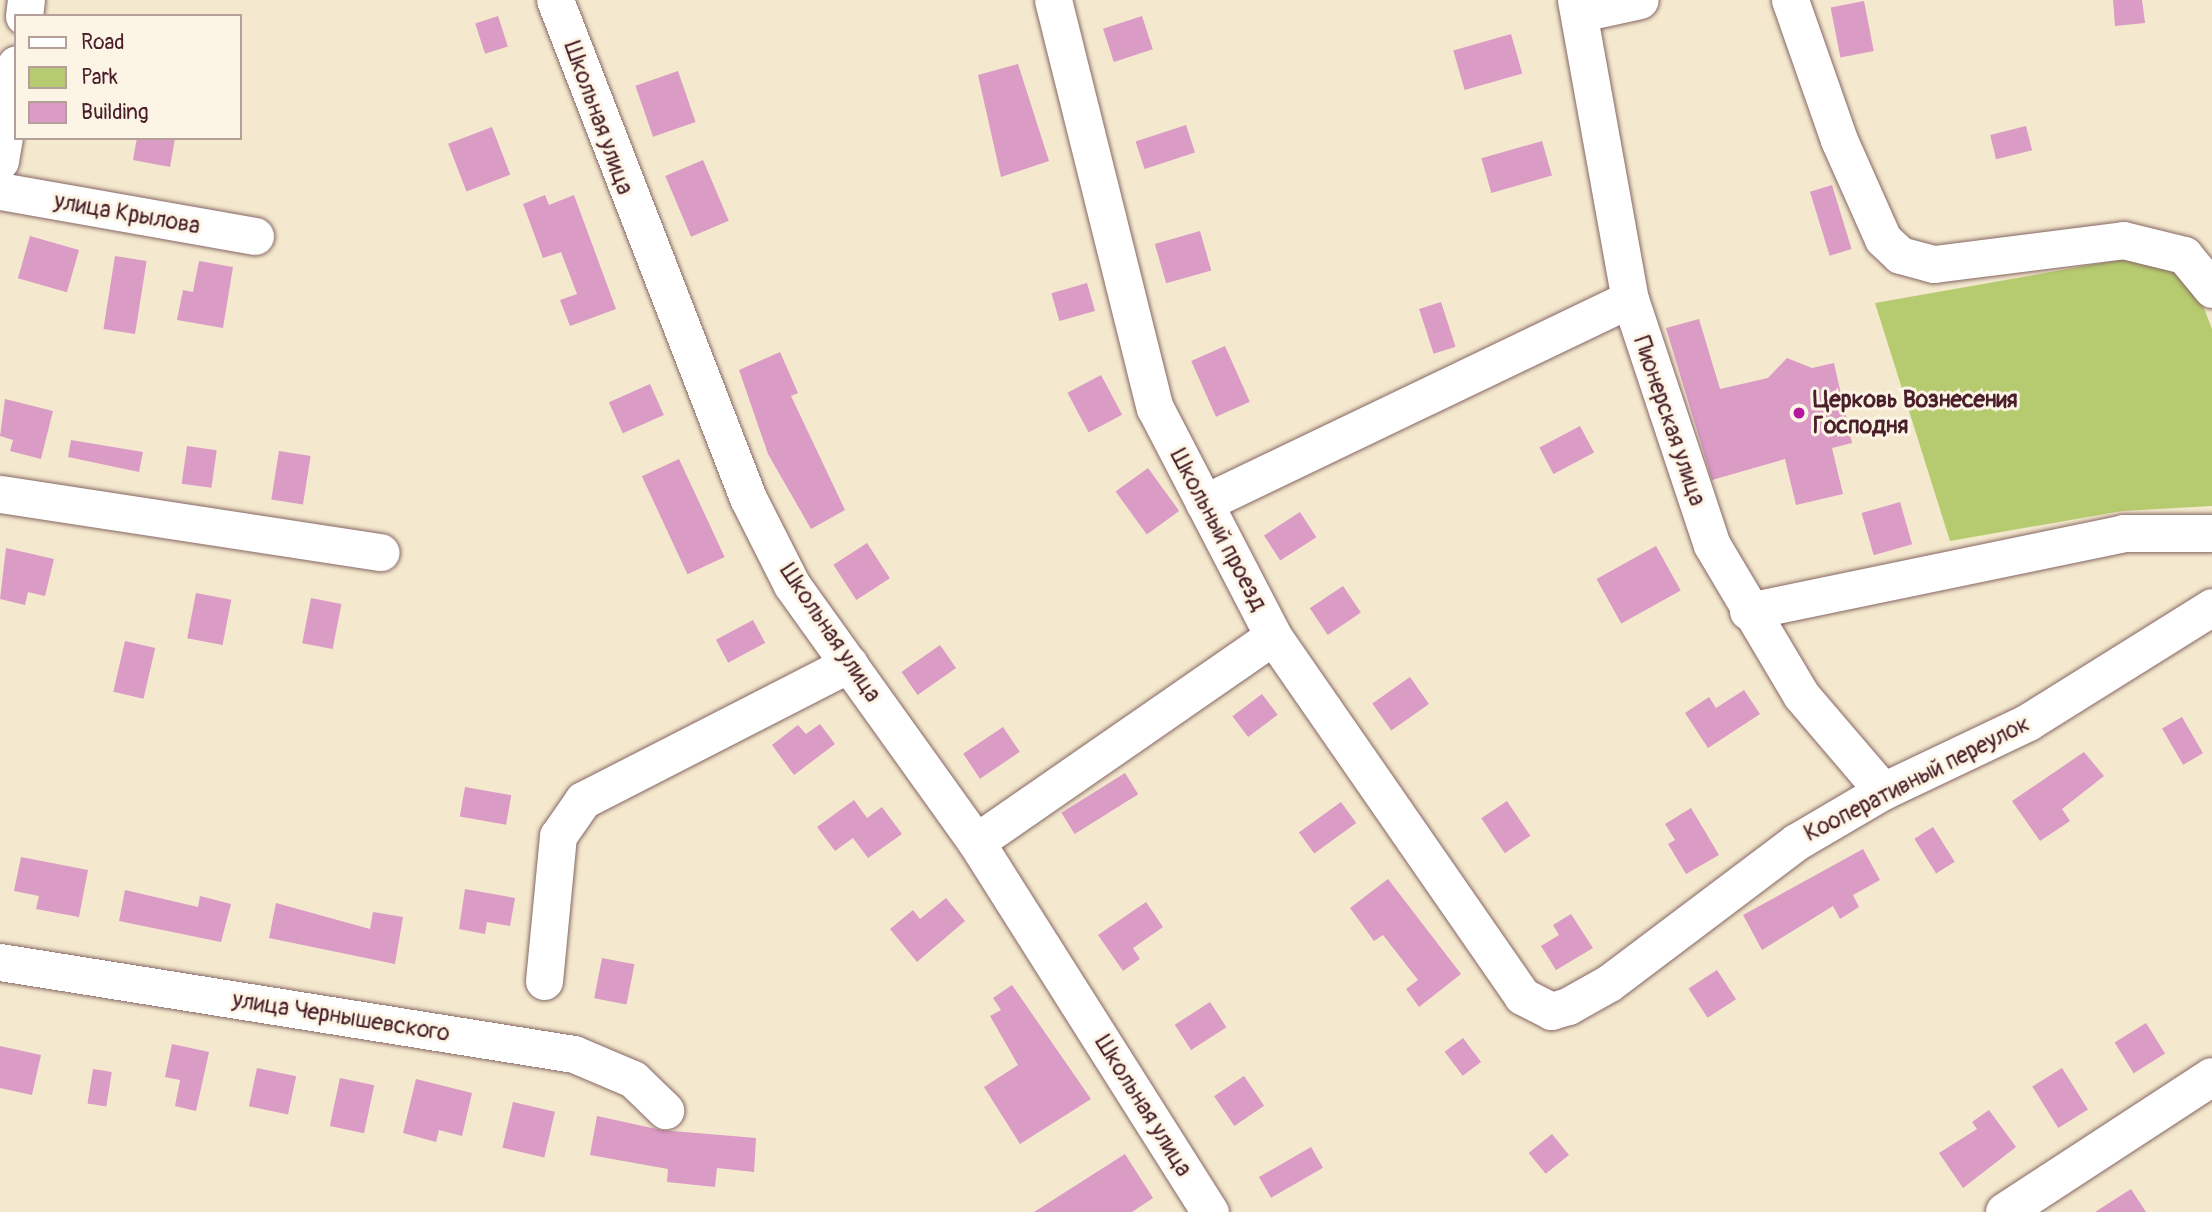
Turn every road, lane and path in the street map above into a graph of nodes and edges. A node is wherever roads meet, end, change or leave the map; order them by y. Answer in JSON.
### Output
{"nodes":[{"id":1,"x":555,"y":0,"type":"edge"},
{"id":2,"x":1053,"y":0,"type":"edge"},
{"id":3,"x":1640,"y":0,"type":"edge"},
{"id":4,"x":1790,"y":0,"type":"edge"},
{"id":5,"x":1579,"y":6,"type":"edge"},
{"id":6,"x":14,"y":76,"type":"edge"},
{"id":7,"x":0,"y":161,"type":"edge"},
{"id":8,"x":0,"y":191,"type":"edge"},
{"id":9,"x":255,"y":236,"type":"dead end"},
{"id":10,"x":2212,"y":289,"type":"edge"},
{"id":11,"x":1630,"y":299,"type":"junction"},
{"id":12,"x":0,"y":494,"type":"edge"},
{"id":13,"x":1204,"y":503,"type":"junction"},
{"id":14,"x":2212,"y":533,"type":"edge"},
{"id":15,"x":381,"y":552,"type":"dead end"},
{"id":16,"x":2212,"y":607,"type":"edge"},
{"id":17,"x":1748,"y":611,"type":"junction"},
{"id":18,"x":1273,"y":636,"type":"junction"},
{"id":19,"x":849,"y":664,"type":"junction"},
{"id":20,"x":1883,"y":791,"type":"junction"},
{"id":21,"x":976,"y":842,"type":"junction"},
{"id":22,"x":0,"y":962,"type":"edge"},
{"id":23,"x":544,"y":981,"type":"dead end"},
{"id":24,"x":1522,"y":996,"type":"joint"},
{"id":25,"x":2212,"y":1077,"type":"edge"},
{"id":26,"x":665,"y":1110,"type":"dead end"},
{"id":27,"x":1210,"y":1212,"type":"edge"},
{"id":28,"x":2005,"y":1212,"type":"edge"}],
"edges":[{"from":1,"to":19,"type":"street","name":"Школьная улица"},
{"from":2,"to":13,"type":"street","name":"Школьный проезд"},
{"from":3,"to":5,"type":"street"},
{"from":4,"to":10,"type":"street"},
{"from":5,"to":11,"type":"street","name":"Пионерская улица"},
{"from":6,"to":7,"type":"street"},
{"from":8,"to":9,"type":"street","name":"улица Крылова"},
{"from":11,"to":13,"type":"street"},
{"from":11,"to":17,"type":"street","name":"Пионерская улица"},
{"from":12,"to":15,"type":"street"},
{"from":13,"to":18,"type":"street","name":"Школьный проезд"},
{"from":14,"to":17,"type":"street"},
{"from":16,"to":20,"type":"street","name":"Кооперативный переулок"},
{"from":17,"to":20,"type":"street","name":"Пионерская улица"},
{"from":18,"to":21,"type":"street"},
{"from":18,"to":24,"type":"street","name":"Школьный проезд"},
{"from":19,"to":21,"type":"street","name":"Школьная улица"},
{"from":19,"to":23,"type":"street"},
{"from":20,"to":24,"type":"street","name":"Кооперативный переулок"},
{"from":21,"to":27,"type":"street","name":"Школьная улица"},
{"from":22,"to":26,"type":"street","name":"улица Чернышевского"},
{"from":25,"to":28,"type":"main road"}]}
